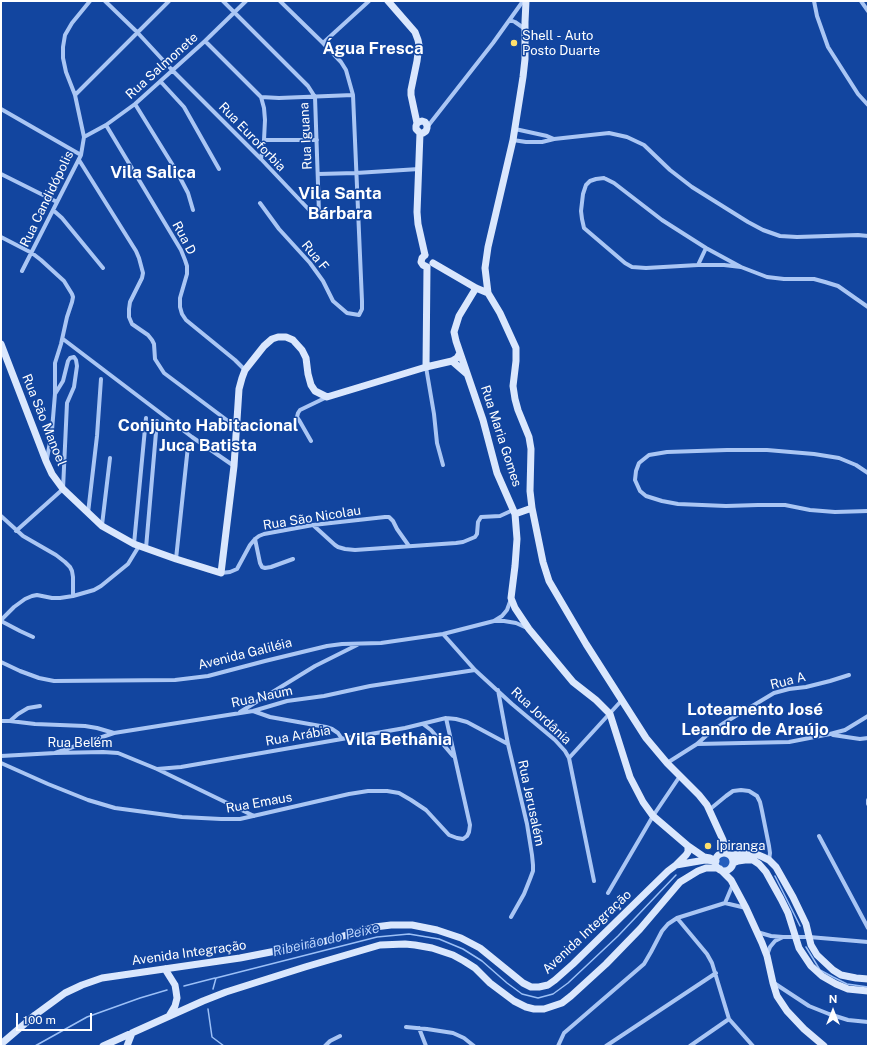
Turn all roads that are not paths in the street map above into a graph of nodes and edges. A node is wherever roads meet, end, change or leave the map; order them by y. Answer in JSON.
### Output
{"nodes":[{"id":1,"x":90,"y":1,"type":"edge"},
{"id":2,"x":105,"y":1,"type":"edge"},
{"id":3,"x":169,"y":1,"type":"edge"},
{"id":4,"x":223,"y":1,"type":"edge"},
{"id":5,"x":246,"y":1,"type":"edge"},
{"id":6,"x":280,"y":1,"type":"edge"},
{"id":7,"x":369,"y":1,"type":"edge"},
{"id":8,"x":388,"y":1,"type":"edge"},
{"id":9,"x":523,"y":1,"type":"edge"},
{"id":10,"x":526,"y":1,"type":"edge"},
{"id":11,"x":814,"y":1,"type":"edge"},
{"id":12,"x":861,"y":1,"type":"edge"},
{"id":13,"x":868,"y":11,"type":"edge"},
{"id":14,"x":234,"y":12,"type":"junction"},
{"id":15,"x":510,"y":20,"type":"junction"},
{"id":16,"x":525,"y":29,"type":"junction"},
{"id":17,"x":137,"y":32,"type":"junction"},
{"id":18,"x":205,"y":41,"type":"junction"},
{"id":19,"x":323,"y":43,"type":"junction"},
{"id":20,"x":173,"y":71,"type":"junction"},
{"id":21,"x":161,"y":82,"type":"junction"},
{"id":22,"x":75,"y":95,"type":"junction"},
{"id":23,"x":353,"y":95,"type":"junction"},
{"id":24,"x":261,"y":97,"type":"junction"},
{"id":25,"x":315,"y":97,"type":"junction"},
{"id":26,"x":136,"y":104,"type":"junction"},
{"id":27,"x":868,"y":106,"type":"edge"},
{"id":28,"x":1,"y":109,"type":"edge"},
{"id":29,"x":417,"y":123,"type":"junction"},
{"id":30,"x":106,"y":125,"type":"junction"},
{"id":31,"x":427,"y":126,"type":"junction"},
{"id":32,"x":515,"y":129,"type":"junction"},
{"id":33,"x":420,"y":133,"type":"junction"},
{"id":34,"x":84,"y":137,"type":"junction"},
{"id":35,"x":554,"y":139,"type":"junction"},
{"id":36,"x":264,"y":140,"type":"junction"},
{"id":37,"x":317,"y":140,"type":"junction"},
{"id":38,"x":513,"y":140,"type":"junction"},
{"id":39,"x":81,"y":155,"type":"junction"},
{"id":40,"x":261,"y":159,"type":"junction"},
{"id":41,"x":79,"y":160,"type":"junction"},
{"id":42,"x":219,"y":169,"type":"dead end"},
{"id":43,"x":419,"y":169,"type":"junction"},
{"id":44,"x":356,"y":173,"type":"junction"},
{"id":45,"x":1,"y":174,"type":"edge"},
{"id":46,"x":318,"y":174,"type":"junction"},
{"id":47,"x":57,"y":202,"type":"junction"},
{"id":48,"x":260,"y":203,"type":"dead end"},
{"id":49,"x":53,"y":210,"type":"junction"},
{"id":50,"x":193,"y":210,"type":"dead end"},
{"id":51,"x":316,"y":217,"type":"joint"},
{"id":52,"x":868,"y":236,"type":"edge"},
{"id":53,"x":1,"y":237,"type":"edge"},
{"id":54,"x":706,"y":248,"type":"junction"},
{"id":55,"x":32,"y":253,"type":"junction"},
{"id":56,"x":430,"y":265,"type":"junction"},
{"id":57,"x":698,"y":265,"type":"junction"},
{"id":58,"x":741,"y":267,"type":"junction"},
{"id":59,"x":103,"y":268,"type":"dead end"},
{"id":60,"x":22,"y":271,"type":"dead end"},
{"id":61,"x":476,"y":288,"type":"junction"},
{"id":62,"x":488,"y":293,"type":"junction"},
{"id":63,"x":868,"y":307,"type":"edge"},
{"id":64,"x":63,"y":339,"type":"junction"},
{"id":65,"x":1,"y":344,"type":"edge"},
{"id":66,"x":460,"y":353,"type":"junction"},
{"id":67,"x":452,"y":361,"type":"junction"},
{"id":68,"x":426,"y":367,"type":"junction"},
{"id":69,"x":245,"y":370,"type":"junction"},
{"id":70,"x":468,"y":376,"type":"junction"},
{"id":71,"x":101,"y":380,"type":"dead end"},
{"id":72,"x":55,"y":394,"type":"junction"},
{"id":73,"x":327,"y":397,"type":"junction"},
{"id":74,"x":146,"y":418,"type":"dead end"},
{"id":75,"x":157,"y":421,"type":"dead end"},
{"id":76,"x":236,"y":427,"type":"junction"},
{"id":77,"x":311,"y":441,"type":"dead end"},
{"id":78,"x":188,"y":446,"type":"dead end"},
{"id":79,"x":110,"y":458,"type":"dead end"},
{"id":80,"x":46,"y":461,"type":"junction"},
{"id":81,"x":443,"y":465,"type":"dead end"},
{"id":82,"x":234,"y":466,"type":"junction"},
{"id":83,"x":868,"y":472,"type":"edge"},
{"id":84,"x":63,"y":489,"type":"junction"},
{"id":85,"x":532,"y":508,"type":"junction"},
{"id":86,"x":868,"y":511,"type":"edge"},
{"id":87,"x":514,"y":512,"type":"junction"},
{"id":88,"x":88,"y":514,"type":"junction"},
{"id":89,"x":1,"y":516,"type":"edge"},
{"id":90,"x":313,"y":525,"type":"junction"},
{"id":91,"x":102,"y":526,"type":"junction"},
{"id":92,"x":16,"y":531,"type":"junction"},
{"id":93,"x":255,"y":539,"type":"junction"},
{"id":94,"x":139,"y":546,"type":"junction"},
{"id":95,"x":409,"y":546,"type":"junction"},
{"id":96,"x":293,"y":558,"type":"dead end"},
{"id":97,"x":176,"y":559,"type":"junction"},
{"id":98,"x":221,"y":573,"type":"junction"},
{"id":99,"x":73,"y":596,"type":"junction"},
{"id":100,"x":511,"y":598,"type":"junction"},
{"id":101,"x":1,"y":620,"type":"edge"},
{"id":102,"x":494,"y":621,"type":"junction"},
{"id":103,"x":529,"y":629,"type":"junction"},
{"id":104,"x":443,"y":634,"type":"junction"},
{"id":105,"x":33,"y":637,"type":"dead end"},
{"id":106,"x":360,"y":644,"type":"junction"},
{"id":107,"x":1,"y":662,"type":"edge"},
{"id":108,"x":475,"y":670,"type":"junction"},
{"id":109,"x":849,"y":675,"type":"dead end"},
{"id":110,"x":498,"y":690,"type":"junction"},
{"id":111,"x":622,"y":700,"type":"junction"},
{"id":112,"x":40,"y":706,"type":"dead end"},
{"id":113,"x":253,"y":711,"type":"junction"},
{"id":114,"x":239,"y":713,"type":"junction"},
{"id":115,"x":610,"y":714,"type":"junction"},
{"id":116,"x":868,"y":716,"type":"edge"},
{"id":117,"x":446,"y":718,"type":"junction"},
{"id":118,"x":1,"y":721,"type":"edge"},
{"id":119,"x":10,"y":721,"type":"junction"},
{"id":120,"x":423,"y":724,"type":"junction"},
{"id":121,"x":114,"y":733,"type":"junction"},
{"id":122,"x":830,"y":734,"type":"junction"},
{"id":123,"x":868,"y":738,"type":"edge"},
{"id":124,"x":342,"y":739,"type":"junction"},
{"id":125,"x":508,"y":744,"type":"junction"},
{"id":126,"x":697,"y":744,"type":"junction"},
{"id":127,"x":55,"y":753,"type":"junction"},
{"id":128,"x":1,"y":756,"type":"edge"},
{"id":129,"x":454,"y":757,"type":"junction"},
{"id":130,"x":569,"y":758,"type":"junction"},
{"id":131,"x":1,"y":763,"type":"edge"},
{"id":132,"x":667,"y":763,"type":"junction"},
{"id":133,"x":156,"y":769,"type":"junction"},
{"id":134,"x":680,"y":775,"type":"junction"},
{"id":135,"x":868,"y":800,"type":"edge"},
{"id":136,"x":868,"y":804,"type":"edge"},
{"id":137,"x":709,"y":810,"type":"junction"},
{"id":138,"x":254,"y":816,"type":"junction"},
{"id":139,"x":653,"y":816,"type":"junction"},
{"id":140,"x":819,"y":836,"type":"dead end"},
{"id":141,"x":688,"y":846,"type":"junction"},
{"id":142,"x":728,"y":854,"type":"junction"},
{"id":143,"x":769,"y":860,"type":"junction"},
{"id":144,"x":718,"y":864,"type":"junction"},
{"id":145,"x":676,"y":865,"type":"junction"},
{"id":146,"x":732,"y":865,"type":"junction"},
{"id":147,"x":594,"y":881,"type":"dead end"},
{"id":148,"x":732,"y":882,"type":"junction"},
{"id":149,"x":608,"y":893,"type":"dead end"},
{"id":150,"x":725,"y":903,"type":"junction"},
{"id":151,"x":746,"y":908,"type":"junction"},
{"id":152,"x":511,"y":917,"type":"dead end"},
{"id":153,"x":677,"y":918,"type":"junction"},
{"id":154,"x":868,"y":928,"type":"edge"},
{"id":155,"x":757,"y":932,"type":"junction"},
{"id":156,"x":795,"y":936,"type":"junction"},
{"id":157,"x":783,"y":937,"type":"junction"},
{"id":158,"x":809,"y":937,"type":"junction"},
{"id":159,"x":868,"y":942,"type":"edge"},
{"id":160,"x":767,"y":956,"type":"junction"},
{"id":161,"x":165,"y":969,"type":"junction"},
{"id":162,"x":716,"y":973,"type":"junction"},
{"id":163,"x":868,"y":979,"type":"edge"},
{"id":164,"x":773,"y":983,"type":"junction"},
{"id":165,"x":868,"y":991,"type":"edge"},
{"id":166,"x":169,"y":1016,"type":"junction"},
{"id":167,"x":729,"y":1019,"type":"junction"},
{"id":168,"x":868,"y":1022,"type":"edge"},
{"id":169,"x":406,"y":1027,"type":"dead end"},
{"id":170,"x":418,"y":1028,"type":"junction"},
{"id":171,"x":132,"y":1033,"type":"junction"},
{"id":172,"x":340,"y":1036,"type":"dead end"},
{"id":173,"x":112,"y":1042,"type":"junction"},
{"id":174,"x":1,"y":1044,"type":"edge"},
{"id":175,"x":103,"y":1046,"type":"edge"},
{"id":176,"x":120,"y":1046,"type":"edge"},
{"id":177,"x":127,"y":1046,"type":"edge"},
{"id":178,"x":325,"y":1046,"type":"edge"},
{"id":179,"x":426,"y":1046,"type":"edge"},
{"id":180,"x":474,"y":1046,"type":"edge"},
{"id":181,"x":558,"y":1046,"type":"edge"},
{"id":182,"x":606,"y":1046,"type":"edge"},
{"id":183,"x":690,"y":1046,"type":"edge"},
{"id":184,"x":753,"y":1046,"type":"edge"},
{"id":185,"x":824,"y":1046,"type":"edge"}],
"edges":[{"from":1,"to":22,"type":"street","name":"Rua Candidópolis"},
{"from":2,"to":17,"type":"street","name":"Rua Euroforbia"},
{"from":3,"to":17,"type":"street"},
{"from":4,"to":14,"type":"street","name":"Rua Iguana"},
{"from":5,"to":14,"type":"street","name":"Rua Salmonete"},
{"from":6,"to":19,"type":"street"},
{"from":7,"to":19,"type":"street"},
{"from":8,"to":29,"type":"street"},
{"from":9,"to":15,"type":"street"},
{"from":10,"to":16,"type":"street"},
{"from":11,"to":27,"type":"street"},
{"from":12,"to":13,"type":"street"},
{"from":14,"to":18,"type":"street","name":"Rua Salmonete"},
{"from":14,"to":25,"type":"street","name":"Rua Iguana"},
{"from":15,"to":16,"type":"street"},
{"from":15,"to":31,"type":"street"},
{"from":16,"to":32,"type":"street"},
{"from":17,"to":20,"type":"street","name":"Rua Euroforbia"},
{"from":17,"to":22,"type":"street"},
{"from":18,"to":20,"type":"street","name":"Rua Salmonete"},
{"from":18,"to":24,"type":"street"},
{"from":19,"to":23,"type":"street"},
{"from":20,"to":21,"type":"street","name":"Rua Salmonete"},
{"from":20,"to":40,"type":"street","name":"Rua Euroforbia"},
{"from":21,"to":26,"type":"street","name":"Rua Salmonete"},
{"from":21,"to":42,"type":"street"},
{"from":22,"to":34,"type":"street","name":"Rua Candidópolis"},
{"from":23,"to":25,"type":"street"},
{"from":23,"to":44,"type":"street"},
{"from":24,"to":25,"type":"street"},
{"from":24,"to":36,"type":"street"},
{"from":25,"to":37,"type":"street","name":"Rua Iguana"},
{"from":26,"to":30,"type":"street","name":"Rua Salmonete"},
{"from":26,"to":50,"type":"street"},
{"from":28,"to":39,"type":"street"},
{"from":29,"to":31,"type":"street"},
{"from":29,"to":33,"type":"street"},
{"from":30,"to":34,"type":"street","name":"Rua Salmonete"},
{"from":30,"to":69,"type":"street","name":"Rua D"},
{"from":31,"to":33,"type":"street"},
{"from":32,"to":35,"type":"street"},
{"from":32,"to":38,"type":"street"},
{"from":33,"to":43,"type":"street"},
{"from":34,"to":39,"type":"street","name":"Rua Candidópolis"},
{"from":35,"to":38,"type":"street"},
{"from":35,"to":52,"type":"street"},
{"from":36,"to":37,"type":"street"},
{"from":36,"to":40,"type":"street"},
{"from":37,"to":46,"type":"street","name":"Rua Iguana"},
{"from":38,"to":62,"type":"street"},
{"from":39,"to":41,"type":"street","name":"Rua Candidópolis"},
{"from":40,"to":51,"type":"street","name":"Rua Euroforbia"},
{"from":41,"to":47,"type":"street","name":"Rua Candidópolis"},
{"from":41,"to":76,"type":"street"},
{"from":43,"to":44,"type":"street"},
{"from":43,"to":56,"type":"street"},
{"from":44,"to":46,"type":"street"},
{"from":44,"to":48,"type":"street","name":"Rua F"},
{"from":45,"to":47,"type":"street"},
{"from":46,"to":51,"type":"street","name":"Rua Iguana"},
{"from":47,"to":49,"type":"street","name":"Rua Candidópolis"},
{"from":49,"to":55,"type":"street","name":"Rua Candidópolis"},
{"from":49,"to":59,"type":"street"},
{"from":53,"to":55,"type":"street"},
{"from":54,"to":57,"type":"street"},
{"from":54,"to":57,"type":"street"},
{"from":54,"to":58,"type":"street"},
{"from":55,"to":60,"type":"street","name":"Rua Candidópolis"},
{"from":55,"to":64,"type":"street"},
{"from":56,"to":61,"type":"street"},
{"from":56,"to":68,"type":"street"},
{"from":57,"to":58,"type":"street"},
{"from":58,"to":63,"type":"street"},
{"from":61,"to":62,"type":"street"},
{"from":61,"to":66,"type":"street","name":"Rua Maria Gomes"},
{"from":62,"to":85,"type":"street"},
{"from":64,"to":72,"type":"street"},
{"from":64,"to":82,"type":"street"},
{"from":65,"to":80,"type":"street","name":"Rua São Manoel"},
{"from":66,"to":67,"type":"street"},
{"from":66,"to":70,"type":"street","name":"Rua Maria Gomes"},
{"from":67,"to":68,"type":"street"},
{"from":67,"to":70,"type":"street"},
{"from":68,"to":73,"type":"street"},
{"from":68,"to":81,"type":"street"},
{"from":69,"to":73,"type":"street"},
{"from":69,"to":76,"type":"street"},
{"from":70,"to":87,"type":"street","name":"Rua Maria Gomes"},
{"from":71,"to":88,"type":"street"},
{"from":72,"to":80,"type":"street"},
{"from":72,"to":84,"type":"street"},
{"from":73,"to":77,"type":"street"},
{"from":74,"to":94,"type":"street"},
{"from":75,"to":94,"type":"street"},
{"from":76,"to":82,"type":"street"},
{"from":78,"to":97,"type":"street"},
{"from":79,"to":91,"type":"street"},
{"from":80,"to":84,"type":"street","name":"Rua São Manoel"},
{"from":82,"to":98,"type":"street"},
{"from":83,"to":86,"type":"street"},
{"from":84,"to":88,"type":"street","name":"Rua São Manoel"},
{"from":84,"to":92,"type":"street"},
{"from":85,"to":87,"type":"street"},
{"from":85,"to":111,"type":"street"},
{"from":87,"to":95,"type":"street"},
{"from":87,"to":100,"type":"street","name":"Rua Maria Gomes"},
{"from":88,"to":91,"type":"street","name":"Rua São Manoel"},
{"from":89,"to":92,"type":"street"},
{"from":90,"to":93,"type":"street","name":"Rua São Nicolau"},
{"from":90,"to":95,"type":"street"},
{"from":90,"to":95,"type":"street","name":"Rua São Nicolau"},
{"from":91,"to":94,"type":"street","name":"Rua São Manoel"},
{"from":92,"to":99,"type":"street"},
{"from":93,"to":96,"type":"street"},
{"from":93,"to":98,"type":"street","name":"Rua São Nicolau"},
{"from":94,"to":97,"type":"street","name":"Rua São Manoel"},
{"from":94,"to":99,"type":"street"},
{"from":97,"to":98,"type":"street","name":"Rua São Manoel"},
{"from":99,"to":101,"type":"street"},
{"from":100,"to":102,"type":"street"},
{"from":100,"to":103,"type":"street"},
{"from":101,"to":105,"type":"street"},
{"from":102,"to":103,"type":"street"},
{"from":102,"to":104,"type":"street","name":"Avenida Galiléia"},
{"from":103,"to":115,"type":"street"},
{"from":104,"to":106,"type":"street","name":"Avenida Galiléia"},
{"from":104,"to":108,"type":"street","name":"Rua Jordânia"},
{"from":106,"to":107,"type":"street","name":"Avenida Galiléia"},
{"from":106,"to":114,"type":"street"},
{"from":108,"to":110,"type":"street","name":"Rua Jordânia"},
{"from":108,"to":113,"type":"street","name":"Rua Naum"},
{"from":109,"to":126,"type":"street","name":"Rua A"},
{"from":110,"to":125,"type":"street","name":"Rua Jerusalém"},
{"from":110,"to":130,"type":"street","name":"Rua Jordânia"},
{"from":111,"to":115,"type":"street"},
{"from":111,"to":132,"type":"street"},
{"from":112,"to":119,"type":"street"},
{"from":113,"to":114,"type":"street","name":"Rua Naum"},
{"from":113,"to":124,"type":"street"},
{"from":114,"to":121,"type":"street","name":"Rua Naum"},
{"from":115,"to":130,"type":"street"},
{"from":115,"to":139,"type":"street"},
{"from":116,"to":122,"type":"street"},
{"from":117,"to":120,"type":"street","name":"Rua Arábia"},
{"from":117,"to":125,"type":"street","name":"Rua Arábia"},
{"from":117,"to":129,"type":"street"},
{"from":118,"to":119,"type":"street"},
{"from":119,"to":121,"type":"street"},
{"from":120,"to":124,"type":"street","name":"Rua Arábia"},
{"from":120,"to":129,"type":"street"},
{"from":121,"to":127,"type":"street","name":"Rua Naum"},
{"from":122,"to":123,"type":"street"},
{"from":122,"to":126,"type":"street"},
{"from":124,"to":133,"type":"street","name":"Rua Arábia"},
{"from":125,"to":152,"type":"street","name":"Rua Jerusalém"},
{"from":126,"to":132,"type":"street","name":"Rua A"},
{"from":127,"to":128,"type":"street","name":"Rua Belém"},
{"from":127,"to":133,"type":"street","name":"Rua Belém"},
{"from":129,"to":138,"type":"street","name":"Rua Emaus"},
{"from":130,"to":147,"type":"street","name":"Rua Jordânia"},
{"from":131,"to":138,"type":"street","name":"Rua Emaus"},
{"from":132,"to":134,"type":"street"},
{"from":133,"to":138,"type":"street","name":"Rua Belém"},
{"from":134,"to":137,"type":"street"},
{"from":134,"to":139,"type":"street"},
{"from":135,"to":136,"type":"street"},
{"from":137,"to":142,"type":"street"},
{"from":137,"to":143,"type":"street"},
{"from":139,"to":141,"type":"street"},
{"from":139,"to":149,"type":"street"},
{"from":140,"to":154,"type":"street"},
{"from":141,"to":144,"type":"street"},
{"from":141,"to":145,"type":"street","name":"Avenida Integração"},
{"from":142,"to":143,"type":"street"},
{"from":142,"to":144,"type":"street"},
{"from":142,"to":146,"type":"street"},
{"from":143,"to":158,"type":"street"},
{"from":144,"to":145,"type":"street"},
{"from":144,"to":146,"type":"street"},
{"from":144,"to":148,"type":"street"},
{"from":144,"to":166,"type":"street"},
{"from":145,"to":161,"type":"street","name":"Avenida Integração"},
{"from":146,"to":148,"type":"street"},
{"from":146,"to":156,"type":"street"},
{"from":148,"to":150,"type":"street"},
{"from":148,"to":151,"type":"street"},
{"from":150,"to":151,"type":"street"},
{"from":150,"to":153,"type":"street"},
{"from":151,"to":155,"type":"street"},
{"from":153,"to":162,"type":"street"},
{"from":153,"to":181,"type":"street"},
{"from":155,"to":157,"type":"street"},
{"from":155,"to":160,"type":"street"},
{"from":156,"to":157,"type":"street"},
{"from":156,"to":158,"type":"street"},
{"from":156,"to":165,"type":"street"},
{"from":157,"to":160,"type":"street"},
{"from":158,"to":159,"type":"street"},
{"from":158,"to":163,"type":"street"},
{"from":160,"to":164,"type":"street"},
{"from":161,"to":166,"type":"street"},
{"from":161,"to":174,"type":"street","name":"Avenida Integração"},
{"from":162,"to":167,"type":"street"},
{"from":162,"to":182,"type":"street"},
{"from":164,"to":168,"type":"street"},
{"from":164,"to":185,"type":"street"},
{"from":166,"to":171,"type":"street"},
{"from":167,"to":183,"type":"street"},
{"from":167,"to":184,"type":"street"},
{"from":169,"to":170,"type":"street"},
{"from":170,"to":179,"type":"street"},
{"from":170,"to":180,"type":"street"},
{"from":171,"to":173,"type":"street"},
{"from":171,"to":177,"type":"street"},
{"from":172,"to":178,"type":"street"},
{"from":173,"to":175,"type":"street"},
{"from":173,"to":176,"type":"street"}]}
